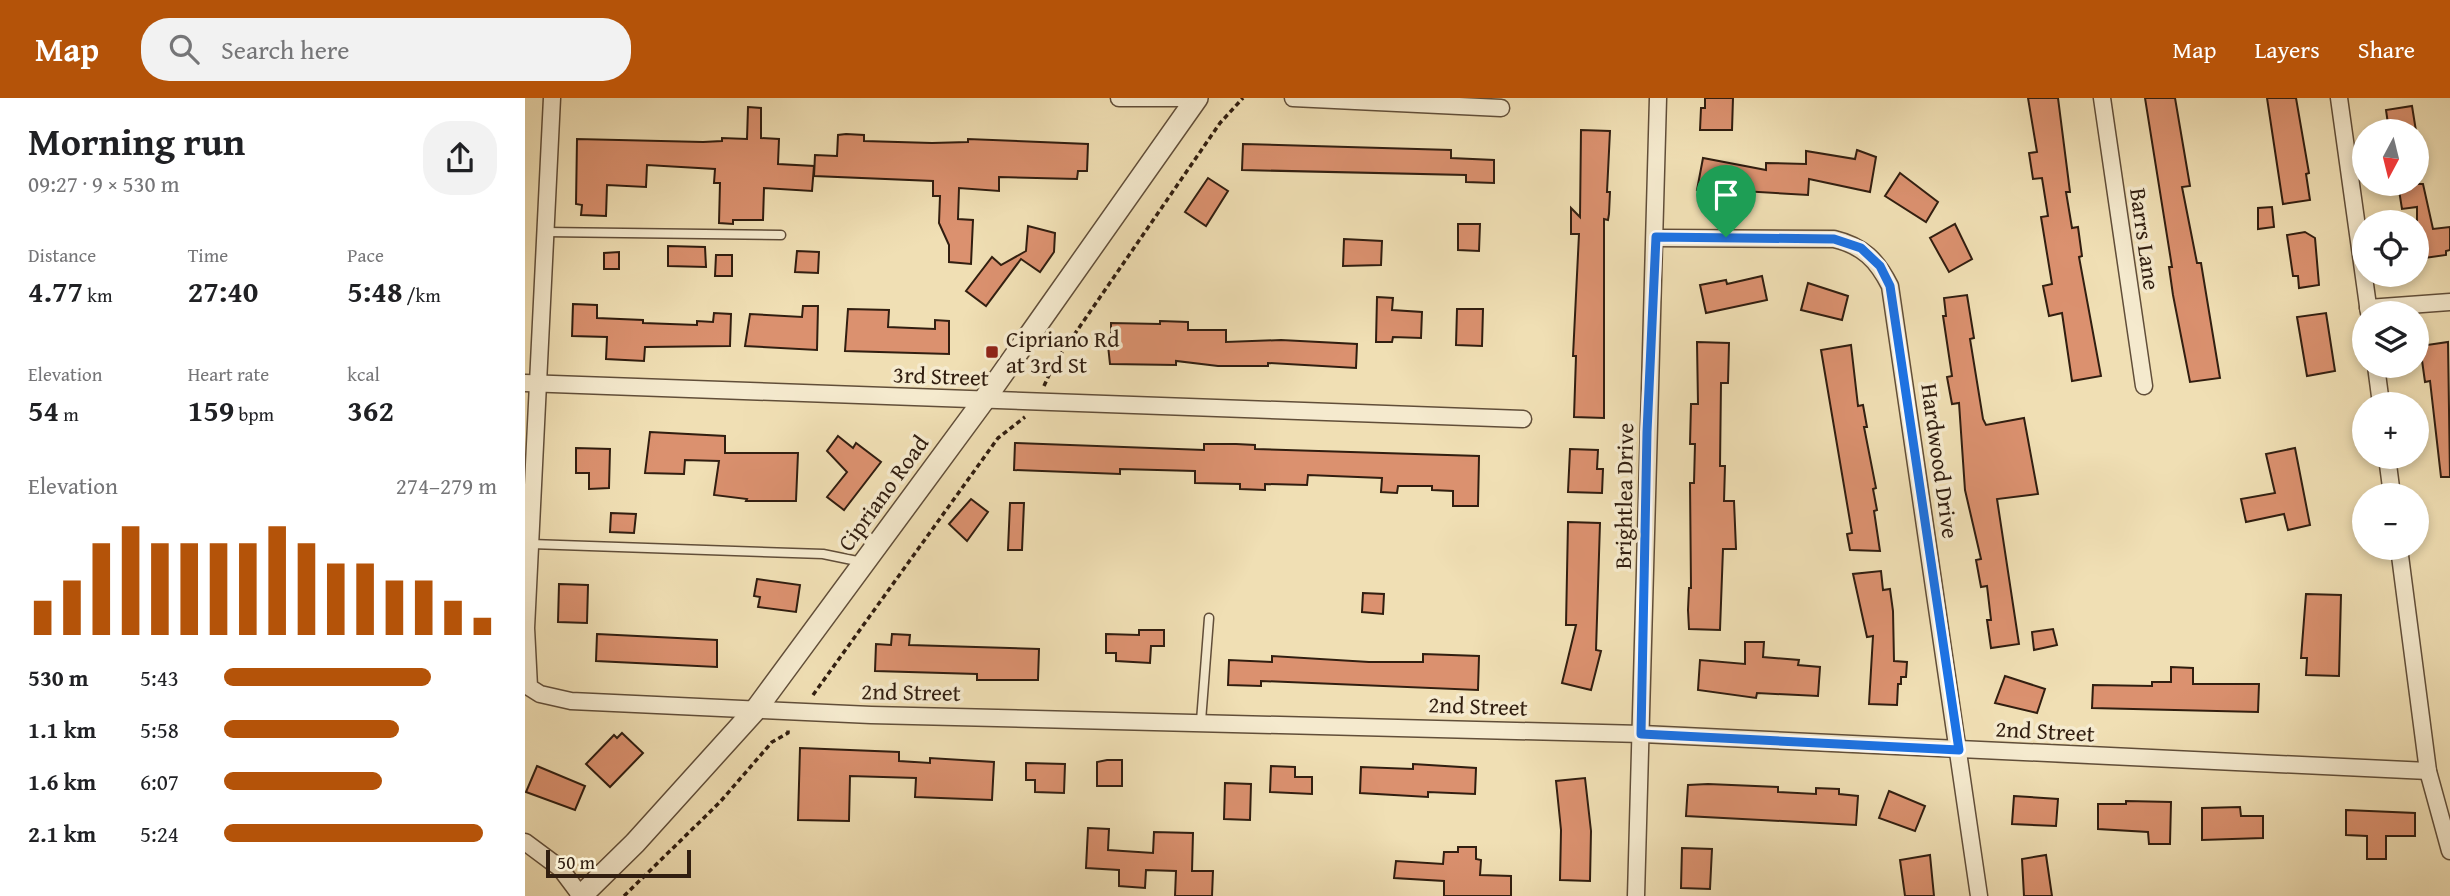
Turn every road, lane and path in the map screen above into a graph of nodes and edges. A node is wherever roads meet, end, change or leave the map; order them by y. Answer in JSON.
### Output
{"nodes":[{"id":1,"x":552,"y":98,"type":"edge"},
{"id":2,"x":1119,"y":98,"type":"edge"},
{"id":3,"x":1197,"y":98,"type":"edge"},
{"id":4,"x":1243,"y":98,"type":"edge"},
{"id":5,"x":1293,"y":98,"type":"edge"},
{"id":6,"x":1658,"y":98,"type":"edge"},
{"id":7,"x":2102,"y":98,"type":"edge"},
{"id":8,"x":2339,"y":98,"type":"edge"},
{"id":9,"x":1501,"y":108,"type":"dead end"},
{"id":10,"x":545,"y":232,"type":"junction"},
{"id":11,"x":782,"y":235,"type":"dead end"},
{"id":12,"x":1656,"y":237,"type":"junction"},
{"id":13,"x":2367,"y":301,"type":"edge"},
{"id":14,"x":2450,"y":302,"type":"edge"},
{"id":15,"x":2429,"y":304,"type":"edge"},
{"id":16,"x":531,"y":383,"type":"edge"},
{"id":17,"x":2144,"y":386,"type":"dead end"},
{"id":18,"x":984,"y":400,"type":"junction"},
{"id":19,"x":1035,"y":402,"type":"junction"},
{"id":20,"x":1523,"y":419,"type":"dead end"},
{"id":21,"x":531,"y":544,"type":"junction"},
{"id":22,"x":2401,"y":560,"type":"edge"},
{"id":23,"x":865,"y":562,"type":"junction"},
{"id":24,"x":1209,"y":618,"type":"dead end"},
{"id":25,"x":757,"y":708,"type":"junction"},
{"id":26,"x":800,"y":710,"type":"junction"},
{"id":27,"x":1201,"y":721,"type":"junction"},
{"id":28,"x":1641,"y":734,"type":"junction"},
{"id":29,"x":1959,"y":750,"type":"junction"},
{"id":30,"x":2428,"y":771,"type":"junction"},
{"id":31,"x":525,"y":842,"type":"edge"},
{"id":32,"x":2450,"y":852,"type":"edge"},
{"id":33,"x":581,"y":896,"type":"edge"},
{"id":34,"x":624,"y":896,"type":"edge"},
{"id":35,"x":1636,"y":896,"type":"edge"},
{"id":36,"x":1979,"y":896,"type":"edge"}],
"edges":[{"from":1,"to":10,"type":"street"},
{"from":2,"to":3,"type":"street"},
{"from":3,"to":18,"type":"street","name":"Cipriano Road"},
{"from":4,"to":19,"type":"path"},
{"from":5,"to":9,"type":"street"},
{"from":6,"to":12,"type":"street","name":"Brightlea Drive"},
{"from":7,"to":17,"type":"street","name":"Barrs Lane"},
{"from":8,"to":13,"type":"street"},
{"from":10,"to":11,"type":"lane"},
{"from":10,"to":16,"type":"street"},
{"from":12,"to":28,"type":"street","name":"Brightlea Drive"},
{"from":12,"to":29,"type":"street","name":"Hardwood Drive"},
{"from":14,"to":15,"type":"street"},
{"from":16,"to":18,"type":"street","name":"3rd Street"},
{"from":16,"to":21,"type":"street"},
{"from":18,"to":19,"type":"street","name":"3rd Street"},
{"from":18,"to":23,"type":"street","name":"Cipriano Road"},
{"from":19,"to":20,"type":"street","name":"3rd Street"},
{"from":19,"to":26,"type":"path"},
{"from":21,"to":23,"type":"lane"},
{"from":21,"to":25,"type":"street","name":"2nd Street"},
{"from":22,"to":30,"type":"street"},
{"from":23,"to":25,"type":"street","name":"Cipriano Road"},
{"from":24,"to":27,"type":"lane"},
{"from":25,"to":26,"type":"street","name":"2nd Street"},
{"from":25,"to":33,"type":"street","name":"Cipriano Road"},
{"from":26,"to":27,"type":"street","name":"2nd Street"},
{"from":26,"to":34,"type":"path"},
{"from":27,"to":28,"type":"street","name":"2nd Street"},
{"from":28,"to":29,"type":"street","name":"2nd Street"},
{"from":28,"to":35,"type":"street","name":"Brightlea Drive"},
{"from":29,"to":30,"type":"street","name":"2nd Street"},
{"from":29,"to":36,"type":"street","name":"Hardwood Drive"},
{"from":30,"to":32,"type":"street"},
{"from":31,"to":33,"type":"street"}]}
